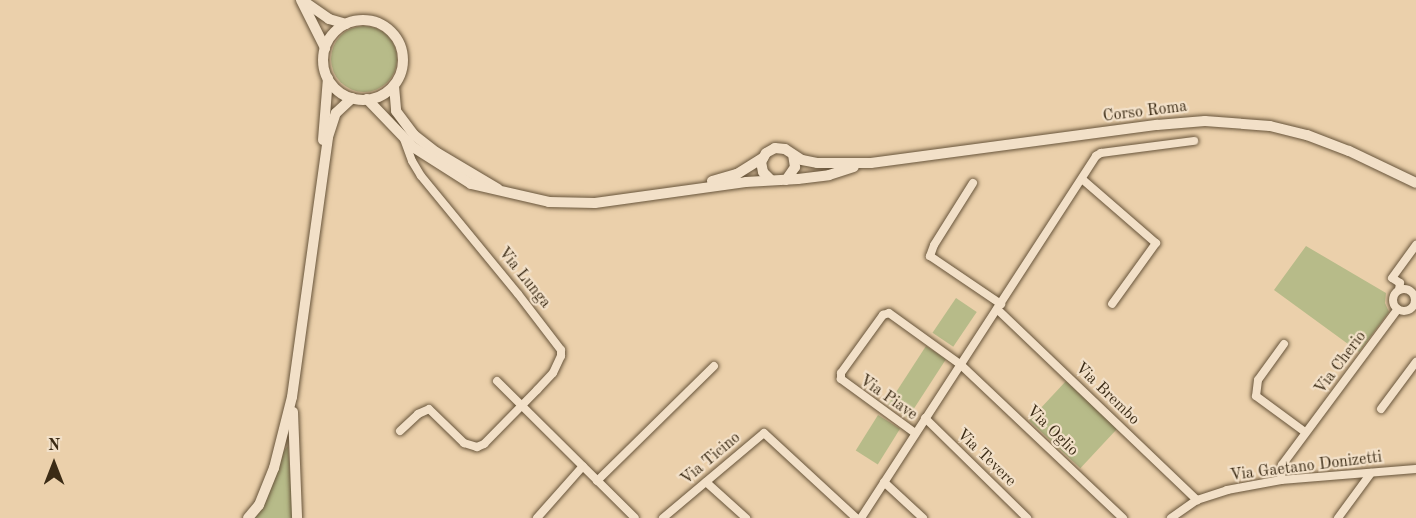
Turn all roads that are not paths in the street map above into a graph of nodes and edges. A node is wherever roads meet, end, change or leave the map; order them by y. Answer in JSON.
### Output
{"nodes":[{"id":1,"x":301,"y":0,"type":"edge"},
{"id":2,"x":346,"y":24,"type":"junction"},
{"id":3,"x":325,"y":48,"type":"junction"},
{"id":4,"x":328,"y":78,"type":"junction"},
{"id":5,"x":394,"y":86,"type":"junction"},
{"id":6,"x":352,"y":98,"type":"junction"},
{"id":7,"x":367,"y":99,"type":"junction"},
{"id":8,"x":404,"y":138,"type":"junction"},
{"id":9,"x":1194,"y":141,"type":"dead end"},
{"id":10,"x":423,"y":155,"type":"junction"},
{"id":11,"x":793,"y":156,"type":"junction"},
{"id":12,"x":323,"y":157,"type":"junction"},
{"id":13,"x":763,"y":158,"type":"junction"},
{"id":14,"x":868,"y":163,"type":"junction"},
{"id":15,"x":418,"y":170,"type":"junction"},
{"id":16,"x":1082,"y":179,"type":"junction"},
{"id":17,"x":771,"y":180,"type":"junction"},
{"id":18,"x":786,"y":180,"type":"junction"},
{"id":19,"x":973,"y":183,"type":"dead end"},
{"id":20,"x":1416,"y":183,"type":"edge"},
{"id":21,"x":677,"y":190,"type":"junction"},
{"id":22,"x":504,"y":192,"type":"junction"},
{"id":23,"x":1416,"y":246,"type":"edge"},
{"id":24,"x":1399,"y":290,"type":"junction"},
{"id":25,"x":1112,"y":304,"type":"dead end"},
{"id":26,"x":999,"y":306,"type":"junction"},
{"id":27,"x":1414,"y":307,"type":"edge"},
{"id":28,"x":1398,"y":309,"type":"junction"},
{"id":29,"x":1284,"y":344,"type":"dead end"},
{"id":30,"x":1416,"y":362,"type":"edge"},
{"id":31,"x":714,"y":366,"type":"dead end"},
{"id":32,"x":961,"y":366,"type":"junction"},
{"id":33,"x":497,"y":381,"type":"dead end"},
{"id":34,"x":292,"y":397,"type":"junction"},
{"id":35,"x":523,"y":406,"type":"junction"},
{"id":36,"x":1381,"y":409,"type":"dead end"},
{"id":37,"x":926,"y":418,"type":"junction"},
{"id":38,"x":400,"y":431,"type":"dead end"},
{"id":39,"x":1305,"y":432,"type":"junction"},
{"id":40,"x":915,"y":433,"type":"junction"},
{"id":41,"x":583,"y":466,"type":"junction"},
{"id":42,"x":1416,"y":469,"type":"edge"},
{"id":43,"x":1371,"y":473,"type":"junction"},
{"id":44,"x":1281,"y":480,"type":"junction"},
{"id":45,"x":597,"y":481,"type":"junction"},
{"id":46,"x":706,"y":482,"type":"junction"},
{"id":47,"x":884,"y":482,"type":"junction"},
{"id":48,"x":1197,"y":500,"type":"junction"},
{"id":49,"x":248,"y":518,"type":"edge"},
{"id":50,"x":297,"y":518,"type":"edge"},
{"id":51,"x":537,"y":518,"type":"edge"},
{"id":52,"x":635,"y":518,"type":"edge"},
{"id":53,"x":663,"y":518,"type":"edge"},
{"id":54,"x":746,"y":518,"type":"edge"},
{"id":55,"x":856,"y":518,"type":"edge"},
{"id":56,"x":861,"y":518,"type":"edge"},
{"id":57,"x":923,"y":518,"type":"edge"},
{"id":58,"x":1028,"y":518,"type":"edge"},
{"id":59,"x":1123,"y":518,"type":"edge"},
{"id":60,"x":1171,"y":518,"type":"edge"},
{"id":61,"x":1338,"y":518,"type":"edge"}],
"edges":[{"from":1,"to":2,"type":"street","name":"Via Lunga"},
{"from":1,"to":3,"type":"street","name":"Via Lunga"},
{"from":2,"to":3,"type":"street"},
{"from":2,"to":5,"type":"street","name":"Via Lunga"},
{"from":3,"to":4,"type":"street","name":"Via Lunga"},
{"from":4,"to":6,"type":"street"},
{"from":4,"to":12,"type":"street","name":"Via Lunga"},
{"from":5,"to":7,"type":"street"},
{"from":5,"to":22,"type":"street","name":"Via Lunga"},
{"from":6,"to":7,"type":"street"},
{"from":6,"to":12,"type":"street"},
{"from":7,"to":8,"type":"street","name":"Via Lunga"},
{"from":8,"to":10,"type":"street","name":"Via Lunga"},
{"from":8,"to":15,"type":"street","name":"Via Lunga"},
{"from":9,"to":16,"type":"street","name":"Via Piave"},
{"from":10,"to":15,"type":"street"},
{"from":10,"to":22,"type":"street","name":"Via Lunga"},
{"from":11,"to":13,"type":"street","name":"Corso Roma"},
{"from":11,"to":14,"type":"street","name":"Corso Roma"},
{"from":11,"to":18,"type":"street"},
{"from":12,"to":34,"type":"street"},
{"from":13,"to":17,"type":"street"},
{"from":13,"to":21,"type":"street","name":"Via Lunga"},
{"from":14,"to":18,"type":"street","name":"Corso Roma"},
{"from":14,"to":20,"type":"street","name":"Corso Roma"},
{"from":15,"to":35,"type":"street","name":"Via Lunga"},
{"from":16,"to":25,"type":"street"},
{"from":16,"to":26,"type":"street","name":"Via Piave"},
{"from":17,"to":18,"type":"street","name":"Corso Roma"},
{"from":17,"to":21,"type":"street","name":"Via Lunga"},
{"from":19,"to":26,"type":"street"},
{"from":21,"to":22,"type":"street","name":"Via Lunga"},
{"from":23,"to":24,"type":"street"},
{"from":24,"to":27,"type":"street"},
{"from":24,"to":28,"type":"street"},
{"from":26,"to":32,"type":"street","name":"Via Piave"},
{"from":26,"to":48,"type":"street","name":"Via Brembo"},
{"from":27,"to":28,"type":"street"},
{"from":28,"to":39,"type":"street","name":"Via Cherio"},
{"from":29,"to":39,"type":"street"},
{"from":30,"to":36,"type":"street"},
{"from":31,"to":45,"type":"street"},
{"from":32,"to":37,"type":"street","name":"Via Piave"},
{"from":32,"to":40,"type":"street","name":"Via Piave"},
{"from":32,"to":59,"type":"street","name":"Via Oglio"},
{"from":33,"to":35,"type":"street"},
{"from":34,"to":49,"type":"street"},
{"from":34,"to":50,"type":"street"},
{"from":35,"to":38,"type":"street","name":"Via Lunga"},
{"from":35,"to":41,"type":"street"},
{"from":37,"to":40,"type":"street","name":"Via Piave"},
{"from":37,"to":58,"type":"street","name":"Via Tevere"},
{"from":39,"to":44,"type":"street","name":"Via Cherio"},
{"from":40,"to":47,"type":"street","name":"Via Piave"},
{"from":41,"to":45,"type":"street"},
{"from":41,"to":51,"type":"street"},
{"from":42,"to":43,"type":"street","name":"Via Gaetano Donizetti"},
{"from":43,"to":44,"type":"street","name":"Via Gaetano Donizetti"},
{"from":43,"to":61,"type":"street"},
{"from":44,"to":48,"type":"street","name":"Via Gaetano Donizetti"},
{"from":45,"to":52,"type":"street"},
{"from":46,"to":53,"type":"street","name":"Via Ticino"},
{"from":46,"to":54,"type":"street"},
{"from":46,"to":55,"type":"street","name":"Via Ticino"},
{"from":47,"to":56,"type":"street","name":"Via Piave"},
{"from":47,"to":57,"type":"street"},
{"from":48,"to":60,"type":"street","name":"Via Gaetano Donizetti"}]}
